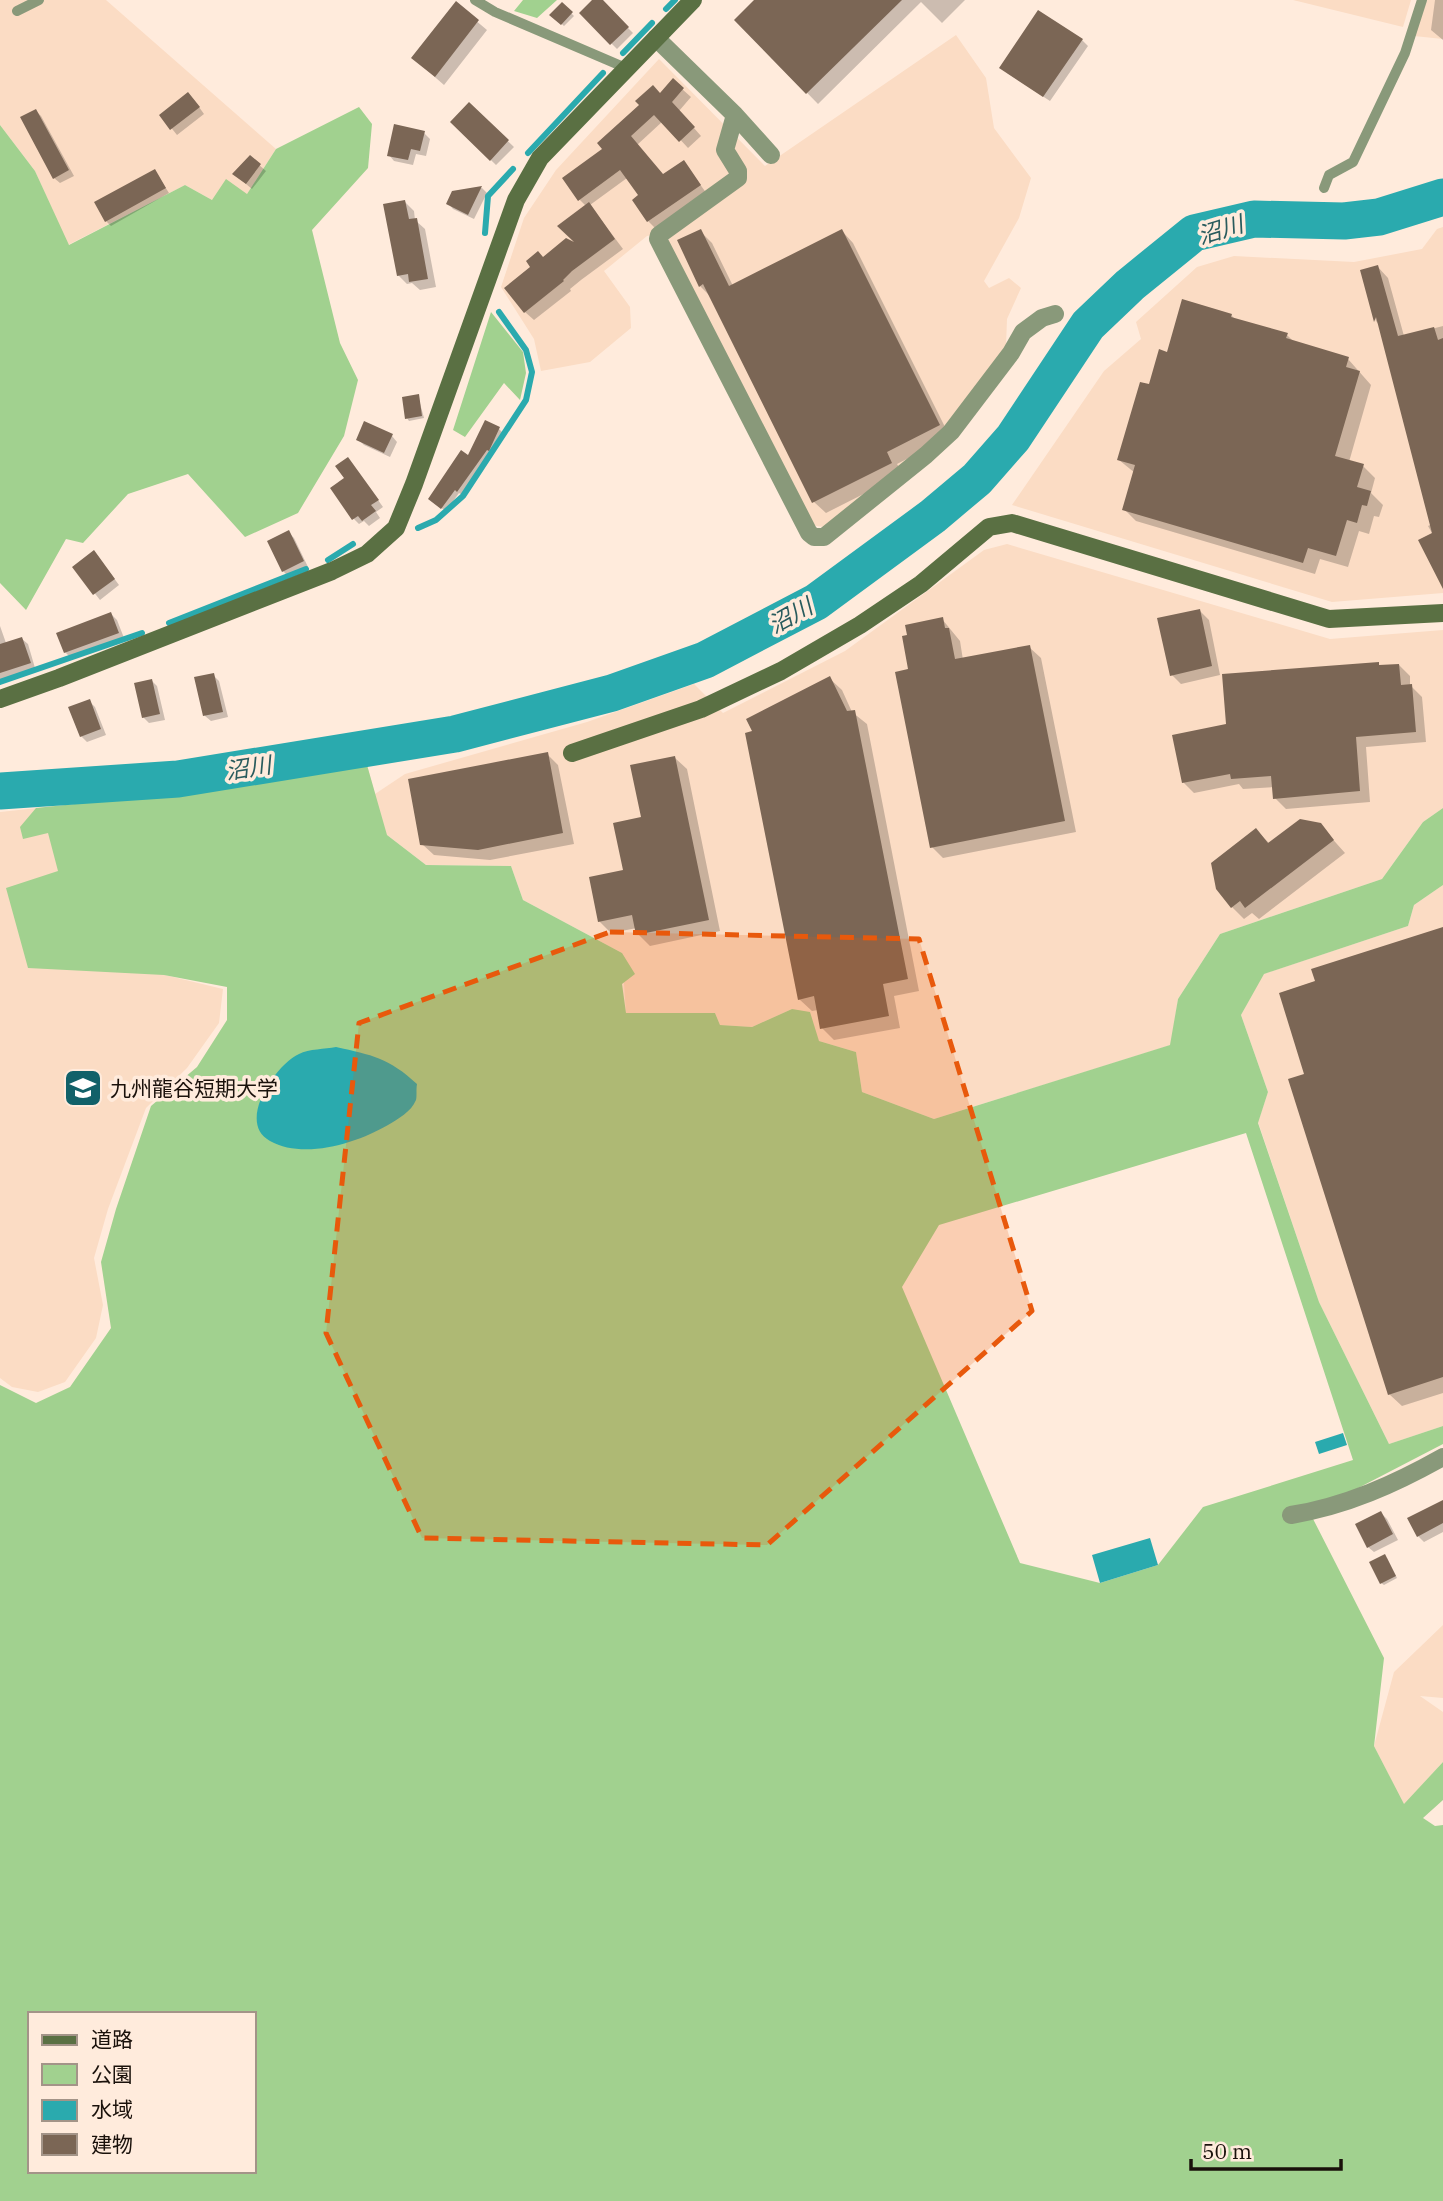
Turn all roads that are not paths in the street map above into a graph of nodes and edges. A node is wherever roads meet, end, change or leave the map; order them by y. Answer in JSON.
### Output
{"nodes":[{"id":1,"x":39,"y":0,"type":"edge"},
{"id":2,"x":475,"y":0,"type":"edge"},
{"id":3,"x":693,"y":0,"type":"edge"},
{"id":4,"x":1422,"y":0,"type":"edge"},
{"id":5,"x":17,"y":11,"type":"dead end"},
{"id":6,"x":656,"y":38,"type":"junction"},
{"id":7,"x":626,"y":68,"type":"junction"},
{"id":8,"x":735,"y":115,"type":"junction"},
{"id":9,"x":771,"y":155,"type":"dead end"},
{"id":10,"x":1324,"y":188,"type":"dead end"},
{"id":11,"x":1055,"y":314,"type":"dead end"},
{"id":12,"x":1443,"y":613,"type":"edge"},
{"id":13,"x":0,"y":699,"type":"edge"},
{"id":14,"x":572,"y":753,"type":"dead end"},
{"id":15,"x":1443,"y":1457,"type":"edge"},
{"id":16,"x":1291,"y":1515,"type":"dead end"}],
"edges":[{"from":1,"to":5,"type":"lane"},
{"from":2,"to":7,"type":"lane"},
{"from":3,"to":6,"type":"street"},
{"from":4,"to":10,"type":"lane"},
{"from":6,"to":7,"type":"street"},
{"from":6,"to":8,"type":"street"},
{"from":7,"to":13,"type":"street"},
{"from":8,"to":9,"type":"street"},
{"from":8,"to":11,"type":"street"},
{"from":12,"to":14,"type":"street"},
{"from":15,"to":16,"type":"street"}]}
